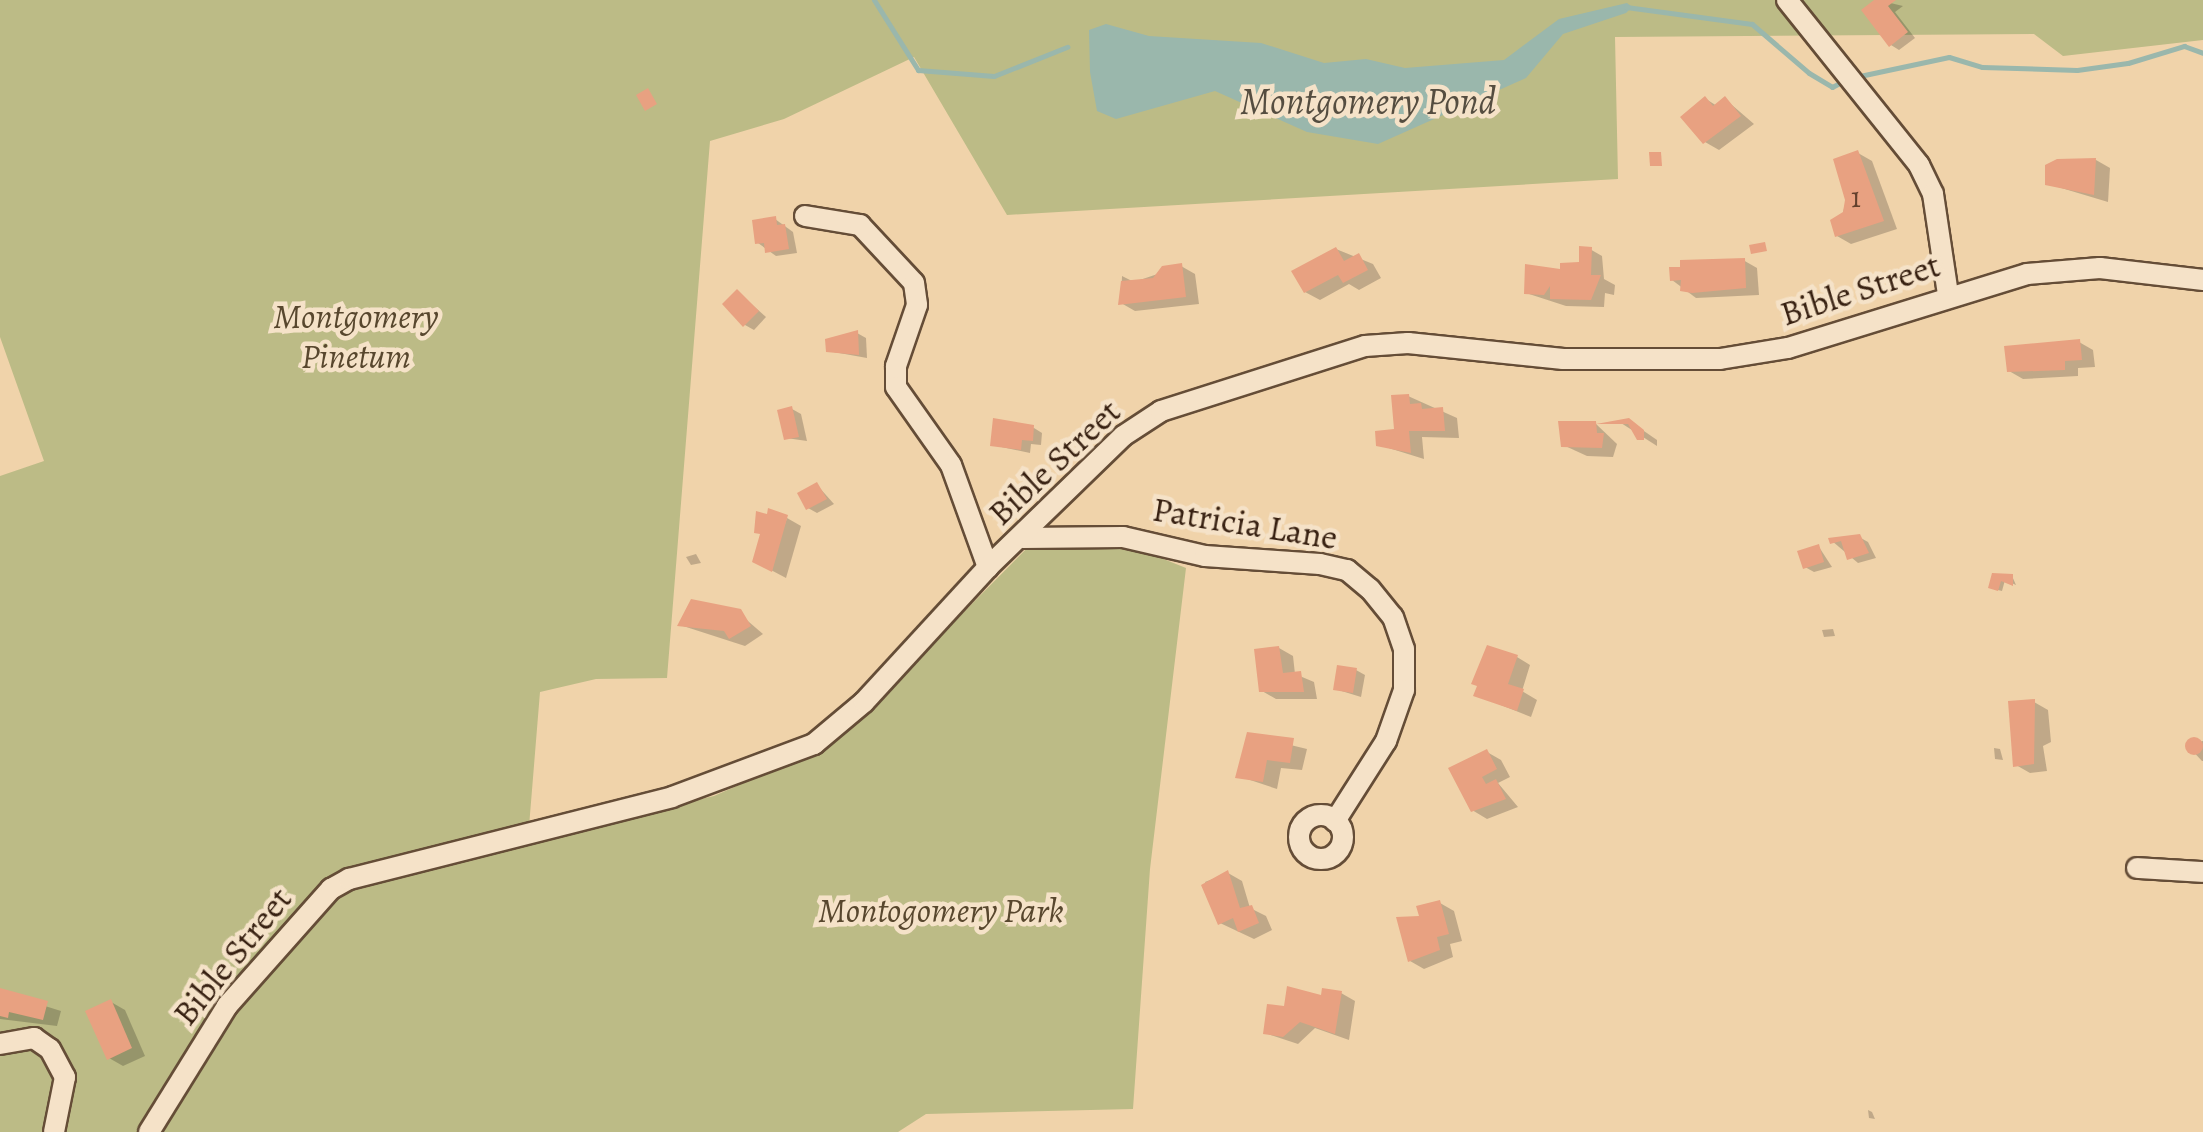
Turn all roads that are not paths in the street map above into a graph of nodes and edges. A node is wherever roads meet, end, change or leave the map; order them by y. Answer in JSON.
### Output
{"nodes":[{"id":1,"x":1787,"y":0,"type":"edge"},
{"id":2,"x":805,"y":216,"type":"dead end"},
{"id":3,"x":2203,"y":280,"type":"edge"},
{"id":4,"x":1948,"y":294,"type":"junction"},
{"id":5,"x":1022,"y":538,"type":"junction"},
{"id":6,"x":988,"y":567,"type":"junction"},
{"id":7,"x":1334,"y":821,"type":"dead end"},
{"id":8,"x":2137,"y":868,"type":"dead end"},
{"id":9,"x":2203,"y":872,"type":"edge"},
{"id":10,"x":0,"y":1044,"type":"edge"},
{"id":11,"x":54,"y":1132,"type":"edge"},
{"id":12,"x":148,"y":1132,"type":"edge"}],
"edges":[{"from":1,"to":4,"type":"street"},
{"from":2,"to":6,"type":"street"},
{"from":3,"to":4,"type":"street","name":"Bible Street"},
{"from":4,"to":5,"type":"street","name":"Bible Street"},
{"from":5,"to":6,"type":"street","name":"Bible Street"},
{"from":5,"to":7,"type":"street","name":"Patricia Lane"},
{"from":6,"to":12,"type":"street","name":"Bible Street"},
{"from":8,"to":9,"type":"street"},
{"from":10,"to":11,"type":"street"}]}
